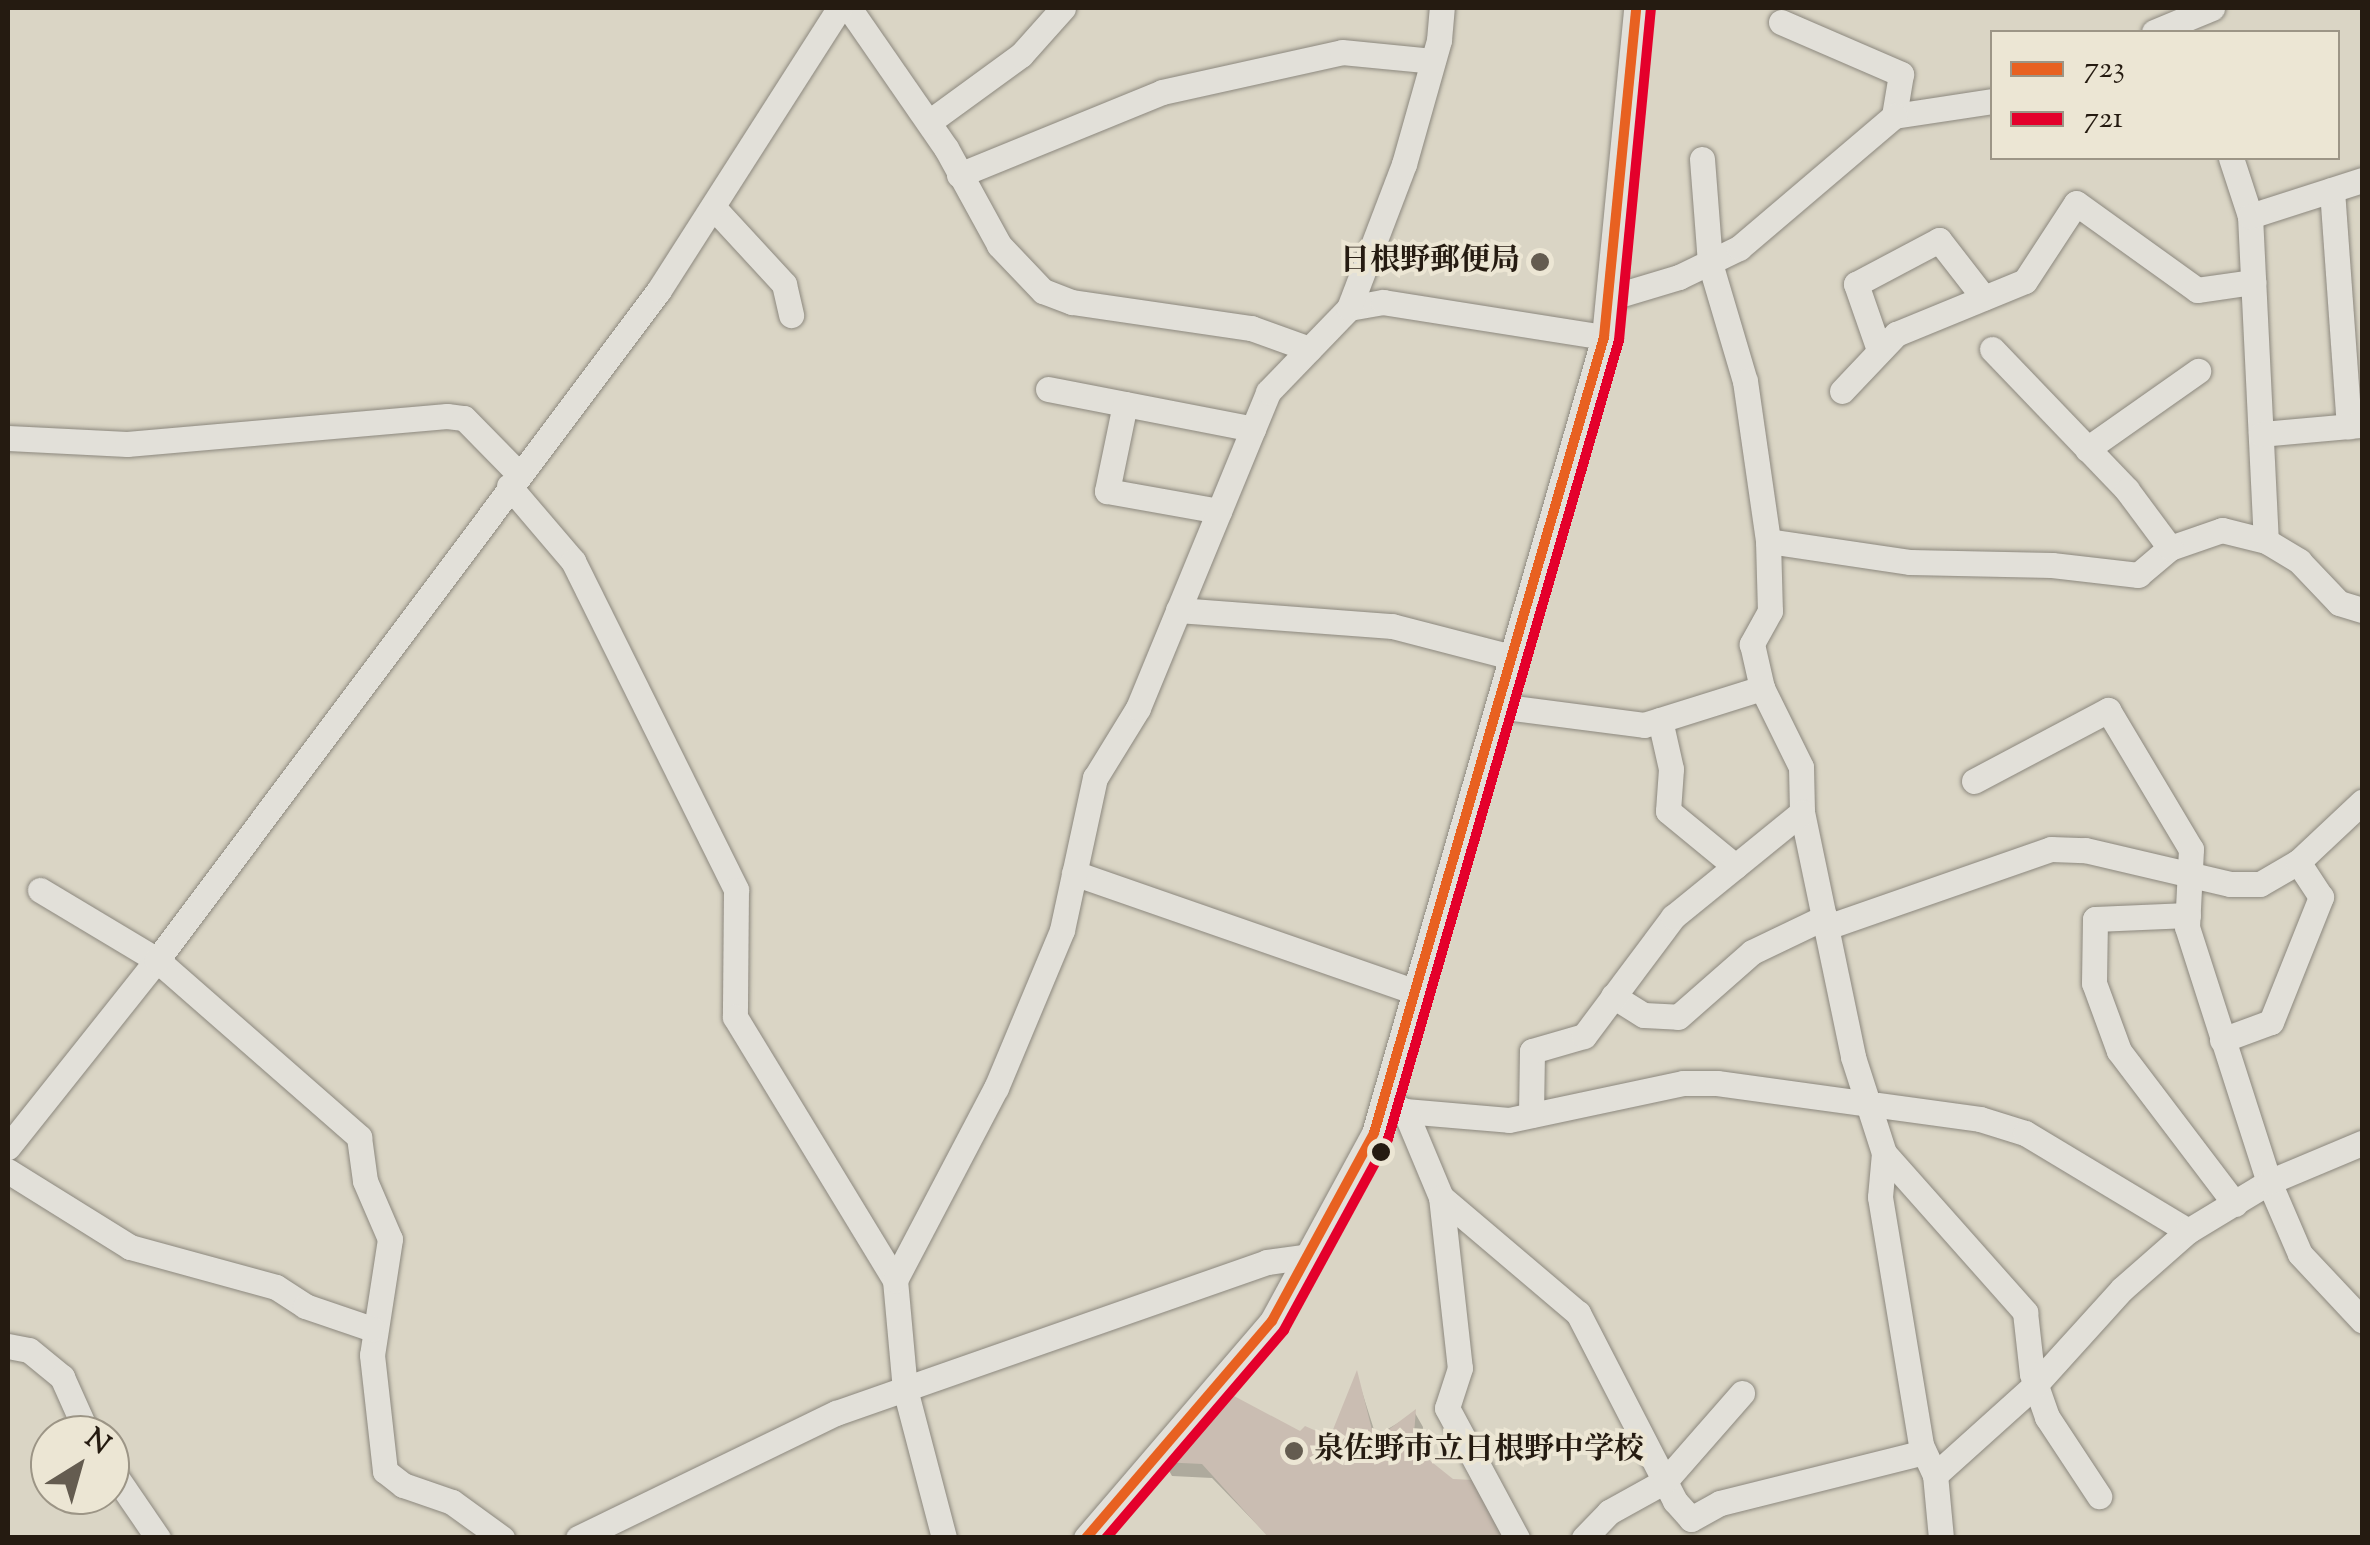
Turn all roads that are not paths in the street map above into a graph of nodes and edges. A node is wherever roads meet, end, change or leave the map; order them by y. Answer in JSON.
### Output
{"nodes":[{"id":1,"x":839,"y":8,"type":"edge"},
{"id":2,"x":849,"y":8,"type":"edge"},
{"id":3,"x":1063,"y":8,"type":"edge"},
{"id":4,"x":1442,"y":8,"type":"edge"},
{"id":5,"x":1636,"y":8,"type":"edge"},
{"id":6,"x":2212,"y":8,"type":"edge"},
{"id":7,"x":1782,"y":22,"type":"dead end"},
{"id":8,"x":2187,"y":26,"type":"edge"},
{"id":9,"x":1433,"y":60,"type":"junction"},
{"id":10,"x":1990,"y":102,"type":"edge"},
{"id":11,"x":1894,"y":116,"type":"junction"},
{"id":12,"x":929,"y":122,"type":"junction"},
{"id":13,"x":1702,"y":159,"type":"dead end"},
{"id":14,"x":2232,"y":160,"type":"edge"},
{"id":15,"x":959,"y":175,"type":"junction"},
{"id":16,"x":2362,"y":180,"type":"edge"},
{"id":17,"x":2332,"y":190,"type":"junction"},
{"id":18,"x":713,"y":207,"type":"junction"},
{"id":19,"x":2250,"y":216,"type":"junction"},
{"id":20,"x":1710,"y":263,"type":"junction"},
{"id":21,"x":2254,"y":282,"type":"junction"},
{"id":22,"x":1609,"y":298,"type":"junction"},
{"id":23,"x":1984,"y":298,"type":"junction"},
{"id":24,"x":1349,"y":308,"type":"junction"},
{"id":25,"x":791,"y":314,"type":"dead end"},
{"id":26,"x":1604,"y":338,"type":"junction"},
{"id":27,"x":1309,"y":350,"type":"junction"},
{"id":28,"x":1880,"y":350,"type":"junction"},
{"id":29,"x":1992,"y":350,"type":"dead end"},
{"id":30,"x":2198,"y":370,"type":"dead end"},
{"id":31,"x":1048,"y":389,"type":"dead end"},
{"id":32,"x":1842,"y":391,"type":"dead end"},
{"id":33,"x":1125,"y":404,"type":"junction"},
{"id":34,"x":2356,"y":425,"type":"edge"},
{"id":35,"x":1253,"y":428,"type":"junction"},
{"id":36,"x":2261,"y":434,"type":"junction"},
{"id":37,"x":8,"y":438,"type":"edge"},
{"id":38,"x":2088,"y":449,"type":"junction"},
{"id":39,"x":513,"y":480,"type":"junction"},
{"id":40,"x":1219,"y":511,"type":"junction"},
{"id":41,"x":1768,"y":541,"type":"junction"},
{"id":42,"x":2266,"y":541,"type":"junction"},
{"id":43,"x":2170,"y":548,"type":"junction"},
{"id":44,"x":1178,"y":610,"type":"junction"},
{"id":45,"x":2362,"y":610,"type":"edge"},
{"id":46,"x":1512,"y":657,"type":"junction"},
{"id":47,"x":1762,"y":688,"type":"junction"},
{"id":48,"x":1498,"y":706,"type":"junction"},
{"id":49,"x":1660,"y":720,"type":"junction"},
{"id":50,"x":1974,"y":781,"type":"dead end"},
{"id":51,"x":2362,"y":804,"type":"edge"},
{"id":52,"x":1802,"y":812,"type":"junction"},
{"id":53,"x":2298,"y":862,"type":"junction"},
{"id":54,"x":1734,"y":866,"type":"junction"},
{"id":55,"x":2190,"y":872,"type":"junction"},
{"id":56,"x":1074,"y":873,"type":"junction"},
{"id":57,"x":40,"y":890,"type":"dead end"},
{"id":58,"x":2188,"y":915,"type":"junction"},
{"id":59,"x":1826,"y":922,"type":"junction"},
{"id":60,"x":157,"y":960,"type":"junction"},
{"id":61,"x":1416,"y":992,"type":"junction"},
{"id":62,"x":1613,"y":996,"type":"junction"},
{"id":63,"x":2222,"y":1040,"type":"junction"},
{"id":64,"x":1871,"y":1105,"type":"junction"},
{"id":65,"x":1395,"y":1106,"type":"junction"},
{"id":66,"x":1532,"y":1115,"type":"junction"},
{"id":67,"x":8,"y":1147,"type":"edge"},
{"id":68,"x":2357,"y":1149,"type":"edge"},
{"id":69,"x":1884,"y":1153,"type":"junction"},
{"id":70,"x":8,"y":1171,"type":"edge"},
{"id":71,"x":2269,"y":1182,"type":"junction"},
{"id":72,"x":1441,"y":1198,"type":"junction"},
{"id":73,"x":2235,"y":1204,"type":"junction"},
{"id":74,"x":2188,"y":1231,"type":"junction"},
{"id":75,"x":1304,"y":1257,"type":"junction"},
{"id":76,"x":895,"y":1280,"type":"junction"},
{"id":77,"x":2362,"y":1320,"type":"edge"},
{"id":78,"x":372,"y":1329,"type":"junction"},
{"id":79,"x":8,"y":1346,"type":"edge"},
{"id":80,"x":2035,"y":1385,"type":"junction"},
{"id":81,"x":905,"y":1389,"type":"junction"},
{"id":82,"x":1742,"y":1393,"type":"dead end"},
{"id":83,"x":79,"y":1415,"type":"edge"},
{"id":84,"x":1929,"y":1463,"type":"junction"},
{"id":85,"x":1665,"y":1481,"type":"junction"},
{"id":86,"x":2100,"y":1496,"type":"dead end"},
{"id":87,"x":130,"y":1497,"type":"edge"},
{"id":88,"x":158,"y":1538,"type":"edge"},
{"id":89,"x":502,"y":1538,"type":"edge"},
{"id":90,"x":578,"y":1538,"type":"edge"},
{"id":91,"x":944,"y":1538,"type":"edge"},
{"id":92,"x":1086,"y":1538,"type":"edge"},
{"id":93,"x":1517,"y":1538,"type":"edge"},
{"id":94,"x":1584,"y":1538,"type":"edge"},
{"id":95,"x":1941,"y":1538,"type":"edge"}],
"edges":[{"from":1,"to":18,"type":"street"},
{"from":2,"to":12,"type":"street"},
{"from":3,"to":12,"type":"street"},
{"from":4,"to":9,"type":"street"},
{"from":5,"to":22,"type":"street"},
{"from":6,"to":8,"type":"street"},
{"from":7,"to":11,"type":"street"},
{"from":9,"to":15,"type":"street"},
{"from":9,"to":24,"type":"street"},
{"from":10,"to":11,"type":"street"},
{"from":11,"to":20,"type":"street"},
{"from":12,"to":15,"type":"street"},
{"from":13,"to":20,"type":"street"},
{"from":14,"to":19,"type":"street"},
{"from":15,"to":27,"type":"street"},
{"from":16,"to":17,"type":"street"},
{"from":17,"to":19,"type":"street"},
{"from":17,"to":34,"type":"street"},
{"from":18,"to":25,"type":"street"},
{"from":18,"to":39,"type":"street"},
{"from":19,"to":21,"type":"street"},
{"from":20,"to":22,"type":"street"},
{"from":20,"to":41,"type":"street"},
{"from":21,"to":23,"type":"street"},
{"from":21,"to":36,"type":"street"},
{"from":22,"to":26,"type":"street"},
{"from":23,"to":28,"type":"street"},
{"from":23,"to":28,"type":"street"},
{"from":24,"to":26,"type":"street"},
{"from":24,"to":27,"type":"street"},
{"from":26,"to":46,"type":"street"},
{"from":27,"to":35,"type":"street"},
{"from":28,"to":32,"type":"street"},
{"from":29,"to":38,"type":"street"},
{"from":30,"to":38,"type":"street"},
{"from":31,"to":33,"type":"street"},
{"from":33,"to":35,"type":"street"},
{"from":33,"to":40,"type":"street"},
{"from":34,"to":36,"type":"street"},
{"from":35,"to":40,"type":"street"},
{"from":36,"to":42,"type":"street"},
{"from":37,"to":39,"type":"street"},
{"from":38,"to":43,"type":"street"},
{"from":39,"to":60,"type":"street"},
{"from":39,"to":76,"type":"street"},
{"from":40,"to":44,"type":"street"},
{"from":41,"to":43,"type":"street"},
{"from":41,"to":47,"type":"street"},
{"from":42,"to":43,"type":"street"},
{"from":42,"to":45,"type":"street"},
{"from":44,"to":46,"type":"street"},
{"from":44,"to":56,"type":"street"},
{"from":46,"to":48,"type":"street"},
{"from":47,"to":49,"type":"street"},
{"from":47,"to":52,"type":"street"},
{"from":48,"to":49,"type":"street"},
{"from":48,"to":61,"type":"street"},
{"from":49,"to":54,"type":"street"},
{"from":50,"to":55,"type":"street"},
{"from":51,"to":53,"type":"street"},
{"from":52,"to":54,"type":"street"},
{"from":52,"to":59,"type":"street"},
{"from":53,"to":55,"type":"street"},
{"from":53,"to":63,"type":"street"},
{"from":54,"to":62,"type":"street"},
{"from":55,"to":58,"type":"street"},
{"from":55,"to":59,"type":"street"},
{"from":56,"to":61,"type":"street"},
{"from":56,"to":76,"type":"street"},
{"from":57,"to":60,"type":"street"},
{"from":58,"to":63,"type":"street"},
{"from":58,"to":73,"type":"street"},
{"from":59,"to":62,"type":"street"},
{"from":59,"to":64,"type":"street"},
{"from":60,"to":67,"type":"street"},
{"from":60,"to":78,"type":"street"},
{"from":61,"to":65,"type":"street"},
{"from":62,"to":66,"type":"street"},
{"from":63,"to":71,"type":"street"},
{"from":64,"to":66,"type":"street"},
{"from":64,"to":69,"type":"street"},
{"from":64,"to":74,"type":"street"},
{"from":65,"to":66,"type":"street"},
{"from":65,"to":72,"type":"street"},
{"from":65,"to":75,"type":"street"},
{"from":68,"to":71,"type":"street"},
{"from":69,"to":80,"type":"street"},
{"from":69,"to":84,"type":"street"},
{"from":70,"to":78,"type":"street"},
{"from":71,"to":73,"type":"street"},
{"from":71,"to":77,"type":"street"},
{"from":72,"to":85,"type":"street"},
{"from":72,"to":93,"type":"street"},
{"from":73,"to":74,"type":"street"},
{"from":74,"to":80,"type":"street"},
{"from":75,"to":81,"type":"street"},
{"from":75,"to":92,"type":"street"},
{"from":76,"to":81,"type":"street"},
{"from":78,"to":89,"type":"street"},
{"from":79,"to":83,"type":"street"},
{"from":80,"to":84,"type":"street"},
{"from":80,"to":86,"type":"street"},
{"from":81,"to":90,"type":"street"},
{"from":81,"to":91,"type":"street"},
{"from":82,"to":85,"type":"street"},
{"from":84,"to":85,"type":"street"},
{"from":84,"to":95,"type":"street"},
{"from":85,"to":94,"type":"street"},
{"from":87,"to":88,"type":"street"}]}
